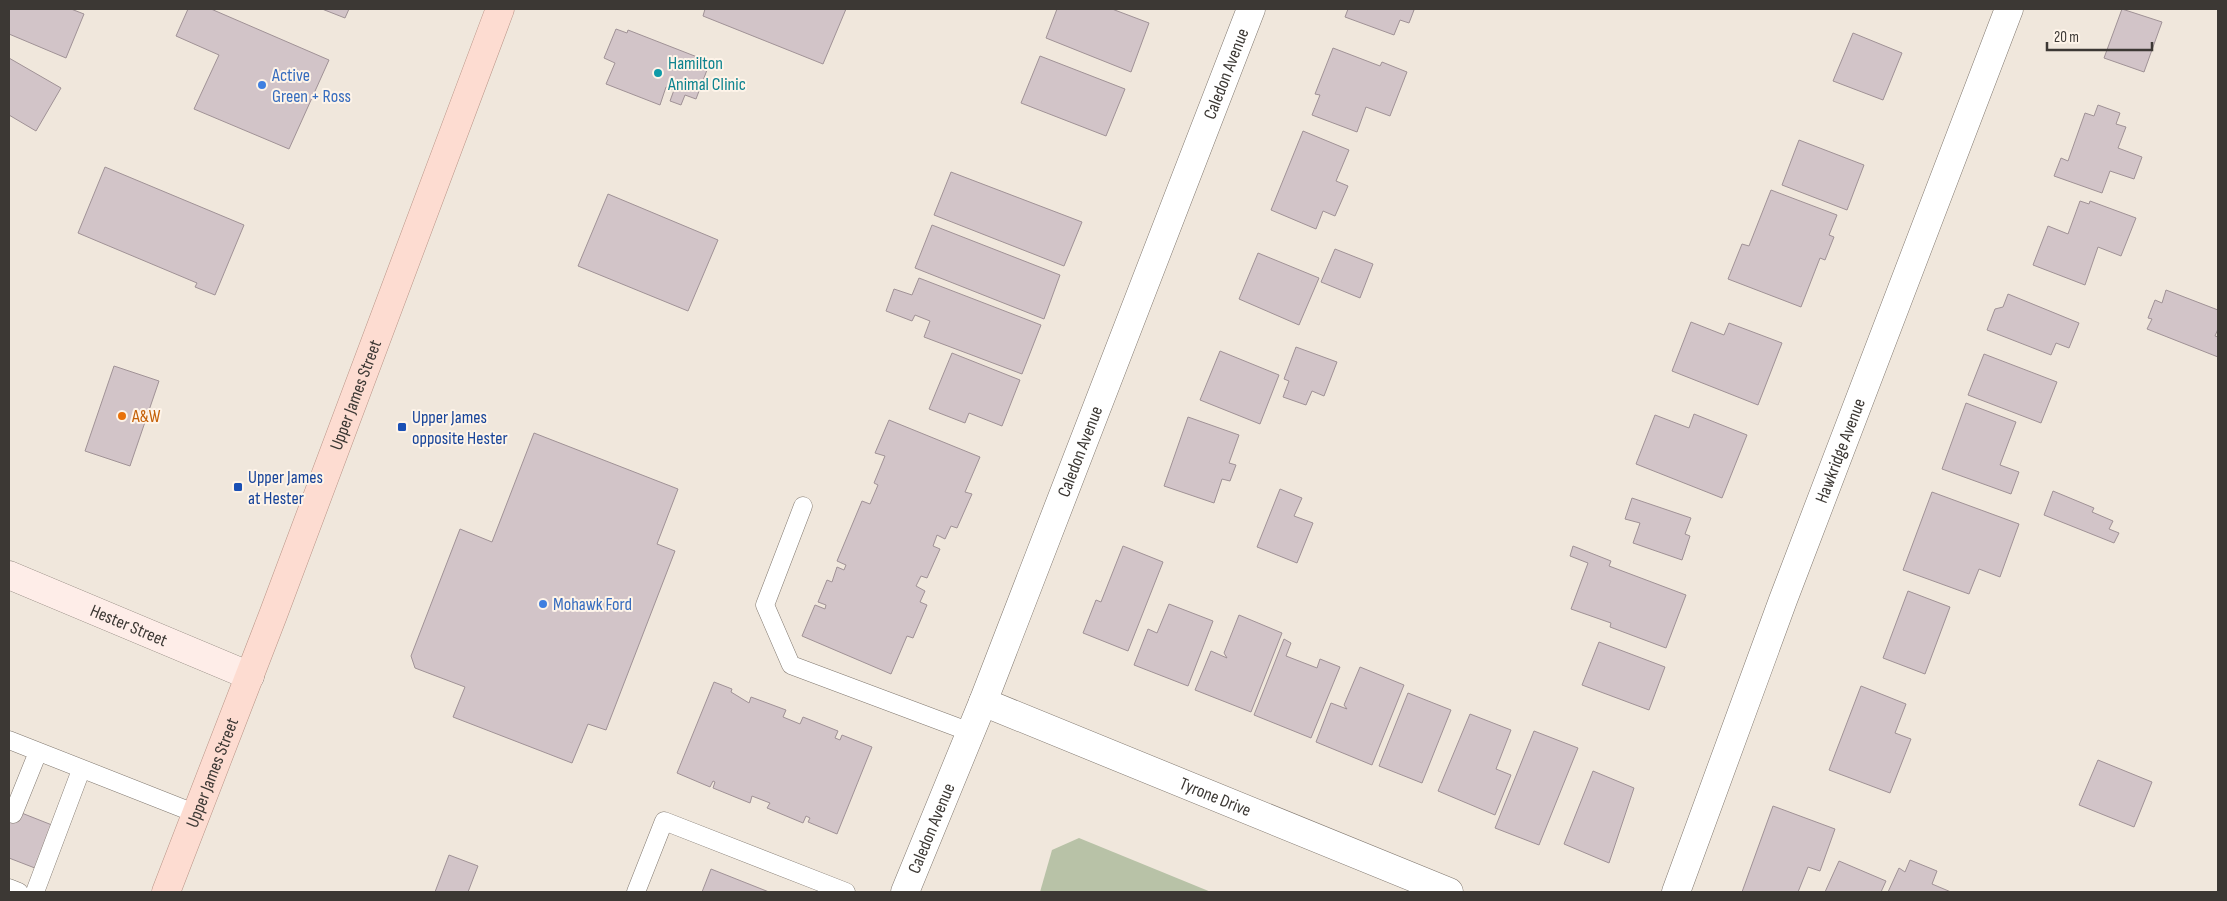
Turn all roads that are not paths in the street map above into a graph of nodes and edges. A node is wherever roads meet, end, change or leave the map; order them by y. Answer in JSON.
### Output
{"nodes":[{"id":1,"x":500,"y":9,"type":"edge"},
{"id":2,"x":1251,"y":9,"type":"edge"},
{"id":3,"x":2009,"y":9,"type":"edge"},
{"id":4,"x":803,"y":506,"type":"dead end"},
{"id":5,"x":9,"y":575,"type":"edge"},
{"id":6,"x":250,"y":676,"type":"junction"},
{"id":7,"x":983,"y":702,"type":"junction"},
{"id":8,"x":970,"y":732,"type":"junction"},
{"id":9,"x":9,"y":740,"type":"edge"},
{"id":10,"x":38,"y":752,"type":"junction"},
{"id":11,"x":81,"y":770,"type":"junction"},
{"id":12,"x":13,"y":814,"type":"dead end"},
{"id":13,"x":197,"y":814,"type":"junction"},
{"id":14,"x":9,"y":888,"type":"edge"},
{"id":15,"x":19,"y":892,"type":"edge"},
{"id":16,"x":35,"y":892,"type":"edge"},
{"id":17,"x":166,"y":892,"type":"edge"},
{"id":18,"x":636,"y":892,"type":"edge"},
{"id":19,"x":846,"y":892,"type":"edge"},
{"id":20,"x":905,"y":892,"type":"edge"},
{"id":21,"x":1449,"y":892,"type":"edge"},
{"id":22,"x":1676,"y":892,"type":"edge"}],
"edges":[{"from":1,"to":6,"type":"main road","name":"Upper James Street"},
{"from":2,"to":7,"type":"street","name":"Caledon Avenue"},
{"from":3,"to":22,"type":"street","name":"Hawkridge Avenue"},
{"from":4,"to":8,"type":"lane"},
{"from":5,"to":6,"type":"street","name":"Hester Street"},
{"from":6,"to":13,"type":"main road","name":"Upper James Street"},
{"from":7,"to":8,"type":"street","name":"Caledon Avenue"},
{"from":7,"to":21,"type":"street","name":"Tyrone Drive"},
{"from":8,"to":20,"type":"street","name":"Caledon Avenue"},
{"from":9,"to":10,"type":"lane"},
{"from":10,"to":11,"type":"lane"},
{"from":10,"to":12,"type":"lane"},
{"from":11,"to":13,"type":"lane"},
{"from":11,"to":16,"type":"lane"},
{"from":13,"to":17,"type":"main road","name":"Upper James Street"},
{"from":14,"to":15,"type":"lane"},
{"from":18,"to":19,"type":"lane"}]}
